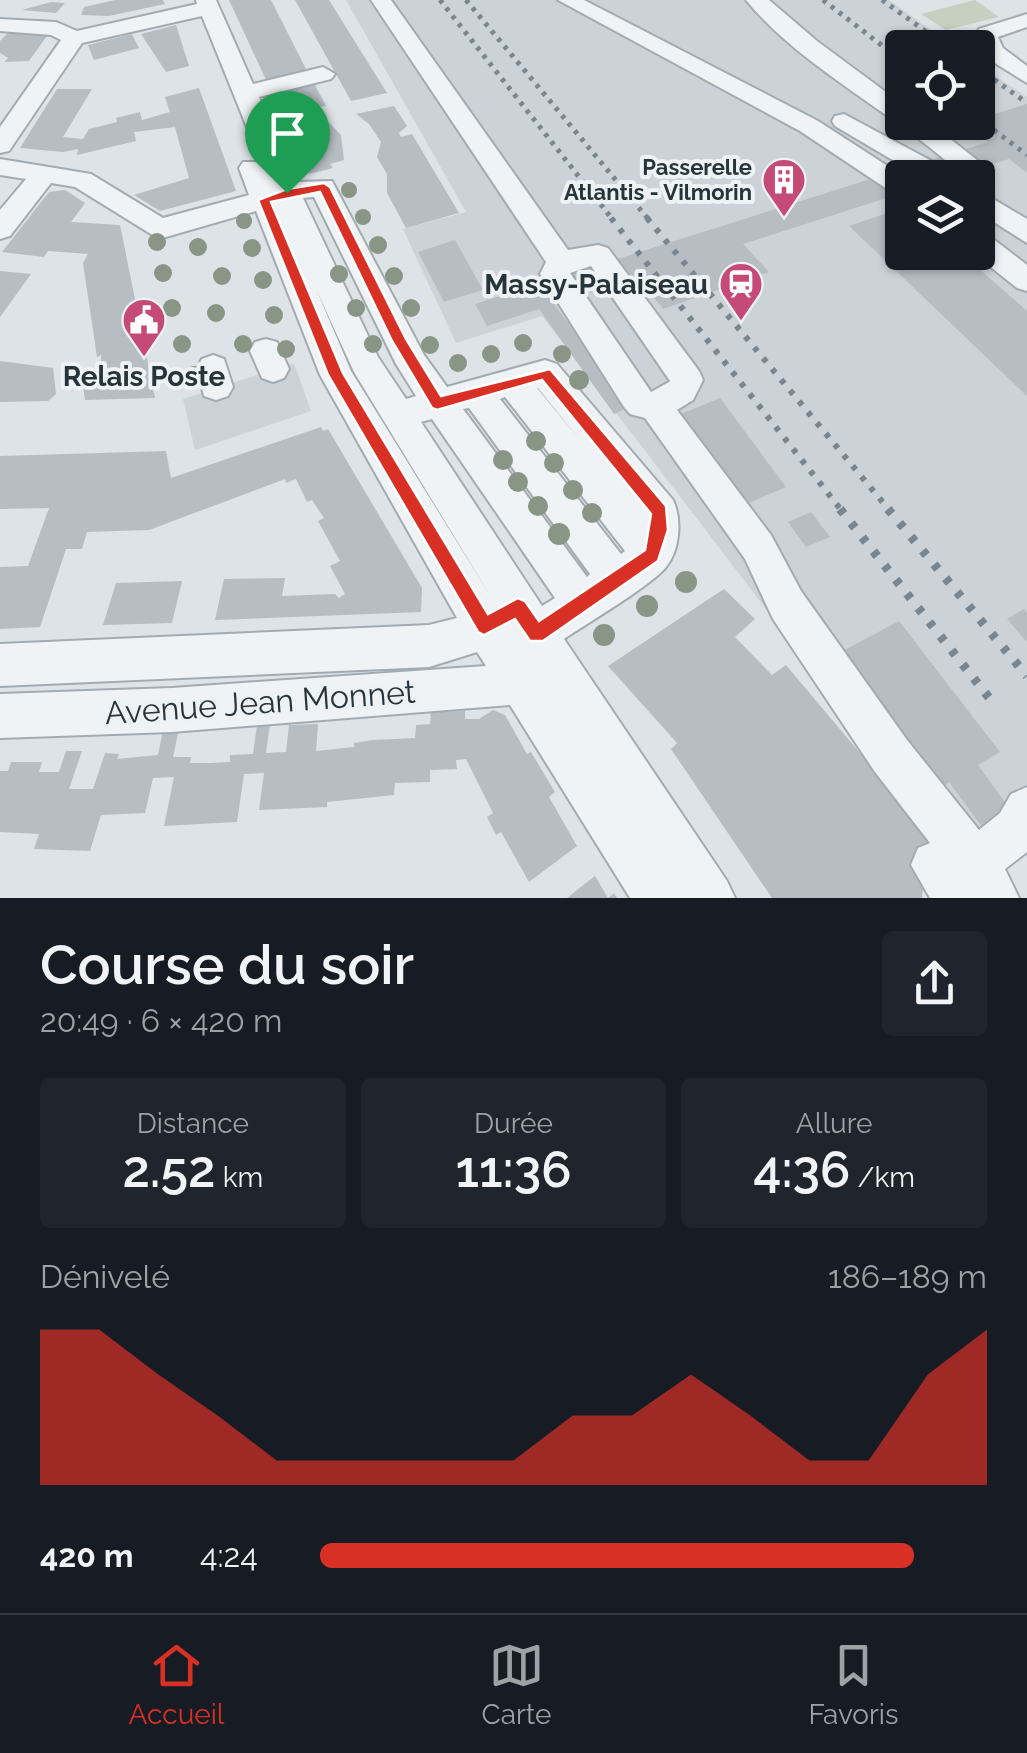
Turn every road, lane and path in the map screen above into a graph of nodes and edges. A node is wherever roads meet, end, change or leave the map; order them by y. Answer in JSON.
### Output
{"nodes":[{"id":1,"x":381,"y":0,"type":"edge"},
{"id":2,"x":568,"y":0,"type":"edge"},
{"id":3,"x":614,"y":0,"type":"edge"},
{"id":4,"x":756,"y":0,"type":"edge"},
{"id":5,"x":197,"y":5,"type":"edge"},
{"id":6,"x":1027,"y":20,"type":"edge"},
{"id":7,"x":0,"y":24,"type":"edge"},
{"id":8,"x":999,"y":29,"type":"junction"},
{"id":9,"x":74,"y":38,"type":"junction"},
{"id":10,"x":1027,"y":48,"type":"edge"},
{"id":11,"x":322,"y":74,"type":"dead end"},
{"id":12,"x":1027,"y":76,"type":"edge"},
{"id":13,"x":245,"y":93,"type":"junction"},
{"id":14,"x":885,"y":102,"type":"edge"},
{"id":15,"x":936,"y":140,"type":"edge"},
{"id":16,"x":0,"y":145,"type":"edge"},
{"id":17,"x":910,"y":160,"type":"edge"},
{"id":18,"x":960,"y":160,"type":"edge"},
{"id":19,"x":0,"y":167,"type":"edge"},
{"id":20,"x":45,"y":173,"type":"junction"},
{"id":21,"x":885,"y":176,"type":"edge"},
{"id":22,"x":276,"y":196,"type":"junction"},
{"id":23,"x":995,"y":211,"type":"edge"},
{"id":24,"x":0,"y":229,"type":"edge"},
{"id":25,"x":1027,"y":233,"type":"edge"},
{"id":26,"x":995,"y":255,"type":"edge"},
{"id":27,"x":561,"y":262,"type":"junction"},
{"id":28,"x":1027,"y":280,"type":"edge"},
{"id":29,"x":476,"y":392,"type":"junction"},
{"id":30,"x":437,"y":403,"type":"junction"},
{"id":31,"x":654,"y":406,"type":"junction"},
{"id":32,"x":397,"y":414,"type":"junction"},
{"id":33,"x":382,"y":457,"type":"junction"},
{"id":34,"x":617,"y":579,"type":"junction"},
{"id":35,"x":582,"y":602,"type":"junction"},
{"id":36,"x":522,"y":642,"type":"junction"},
{"id":37,"x":0,"y":665,"type":"edge"},
{"id":38,"x":0,"y":716,"type":"edge"},
{"id":39,"x":1027,"y":810,"type":"edge"},
{"id":40,"x":966,"y":881,"type":"edge"},
{"id":41,"x":658,"y":898,"type":"edge"},
{"id":42,"x":710,"y":898,"type":"edge"}],
"edges":[{"from":1,"to":27,"type":"street"},
{"from":2,"to":21,"type":"street"},
{"from":3,"to":17,"type":"street"},
{"from":4,"to":14,"type":"street"},
{"from":5,"to":9,"type":"street"},
{"from":5,"to":13,"type":"street"},
{"from":5,"to":22,"type":"street"},
{"from":6,"to":8,"type":"street"},
{"from":7,"to":9,"type":"street"},
{"from":8,"to":10,"type":"street"},
{"from":8,"to":12,"type":"street"},
{"from":9,"to":16,"type":"street"},
{"from":11,"to":13,"type":"street"},
{"from":13,"to":22,"type":"street"},
{"from":15,"to":18,"type":"street"},
{"from":19,"to":20,"type":"street"},
{"from":20,"to":22,"type":"street"},
{"from":20,"to":24,"type":"street"},
{"from":22,"to":30,"type":"street"},
{"from":22,"to":32,"type":"street"},
{"from":22,"to":33,"type":"street"},
{"from":23,"to":25,"type":"street"},
{"from":26,"to":28,"type":"street"},
{"from":27,"to":31,"type":"street"},
{"from":27,"to":31,"type":"street"},
{"from":29,"to":30,"type":"street"},
{"from":29,"to":34,"type":"street"},
{"from":29,"to":34,"type":"street"},
{"from":30,"to":32,"type":"street"},
{"from":30,"to":35,"type":"street"},
{"from":31,"to":40,"type":"street"},
{"from":32,"to":33,"type":"street"},
{"from":32,"to":36,"type":"street"},
{"from":33,"to":36,"type":"street"},
{"from":34,"to":35,"type":"street"},
{"from":35,"to":36,"type":"street"},
{"from":36,"to":37,"type":"street","name":"Avenue Jean Monnet"},
{"from":36,"to":38,"type":"street","name":"Avenue Jean Monnet"},
{"from":36,"to":41,"type":"street"},
{"from":36,"to":42,"type":"street"},
{"from":39,"to":40,"type":"street"}]}
